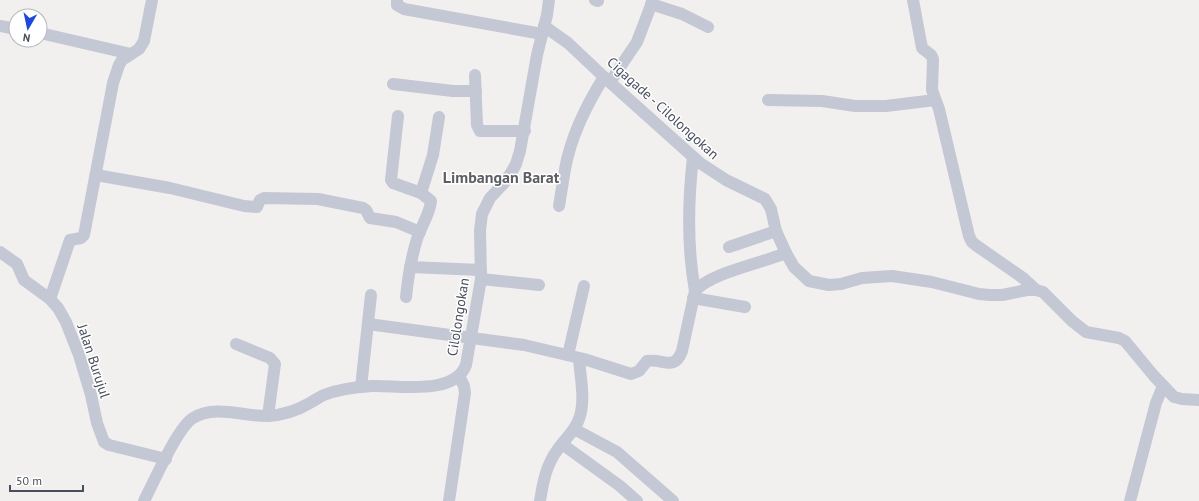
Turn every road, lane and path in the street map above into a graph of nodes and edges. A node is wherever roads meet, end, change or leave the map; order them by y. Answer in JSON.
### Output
{"nodes":[{"id":1,"x":152,"y":0,"type":"edge"},
{"id":2,"x":397,"y":0,"type":"edge"},
{"id":3,"x":549,"y":0,"type":"edge"},
{"id":4,"x":913,"y":0,"type":"edge"},
{"id":5,"x":652,"y":2,"type":"edge"},
{"id":6,"x":708,"y":27,"type":"dead end"},
{"id":7,"x":543,"y":30,"type":"junction"},
{"id":8,"x":48,"y":35,"type":"edge"},
{"id":9,"x":131,"y":54,"type":"junction"},
{"id":10,"x":475,"y":75,"type":"dead end"},
{"id":11,"x":607,"y":80,"type":"junction"},
{"id":12,"x":393,"y":84,"type":"dead end"},
{"id":13,"x":476,"y":91,"type":"junction"},
{"id":14,"x":768,"y":100,"type":"dead end"},
{"id":15,"x":935,"y":100,"type":"junction"},
{"id":16,"x":398,"y":116,"type":"dead end"},
{"id":17,"x":439,"y":117,"type":"dead end"},
{"id":18,"x":524,"y":131,"type":"junction"},
{"id":19,"x":693,"y":157,"type":"junction"},
{"id":20,"x":96,"y":174,"type":"junction"},
{"id":21,"x":421,"y":193,"type":"junction"},
{"id":22,"x":559,"y":206,"type":"dead end"},
{"id":23,"x":776,"y":231,"type":"junction"},
{"id":24,"x":420,"y":232,"type":"junction"},
{"id":25,"x":729,"y":247,"type":"dead end"},
{"id":26,"x":0,"y":252,"type":"edge"},
{"id":27,"x":786,"y":253,"type":"junction"},
{"id":28,"x":410,"y":267,"type":"junction"},
{"id":29,"x":481,"y":275,"type":"junction"},
{"id":30,"x":538,"y":286,"type":"dead end"},
{"id":31,"x":584,"y":286,"type":"dead end"},
{"id":32,"x":1036,"y":290,"type":"junction"},
{"id":33,"x":694,"y":294,"type":"junction"},
{"id":34,"x":371,"y":296,"type":"dead end"},
{"id":35,"x":406,"y":298,"type":"dead end"},
{"id":36,"x":50,"y":299,"type":"junction"},
{"id":37,"x":745,"y":307,"type":"dead end"},
{"id":38,"x":368,"y":324,"type":"junction"},
{"id":39,"x":471,"y":337,"type":"junction"},
{"id":40,"x":236,"y":344,"type":"dead end"},
{"id":41,"x":574,"y":356,"type":"junction"},
{"id":42,"x":459,"y":376,"type":"junction"},
{"id":43,"x":1163,"y":386,"type":"junction"},
{"id":44,"x":361,"y":387,"type":"junction"},
{"id":45,"x":1199,"y":400,"type":"edge"},
{"id":46,"x":268,"y":416,"type":"junction"},
{"id":47,"x":574,"y":429,"type":"junction"},
{"id":48,"x":562,"y":444,"type":"junction"},
{"id":49,"x":166,"y":459,"type":"junction"},
{"id":50,"x":144,"y":501,"type":"edge"},
{"id":51,"x":449,"y":501,"type":"edge"},
{"id":52,"x":540,"y":501,"type":"edge"},
{"id":53,"x":637,"y":501,"type":"edge"},
{"id":54,"x":673,"y":501,"type":"edge"},
{"id":55,"x":1130,"y":501,"type":"edge"}],
"edges":[{"from":1,"to":9,"type":"street"},
{"from":2,"to":7,"type":"street"},
{"from":3,"to":7,"type":"street","name":"Cilolongokan"},
{"from":4,"to":15,"type":"street"},
{"from":5,"to":6,"type":"street"},
{"from":5,"to":11,"type":"street"},
{"from":7,"to":11,"type":"street","name":"Cigagade - Cilolongokan"},
{"from":7,"to":18,"type":"street","name":"Cilolongokan"},
{"from":8,"to":9,"type":"street"},
{"from":9,"to":20,"type":"street"},
{"from":10,"to":13,"type":"street"},
{"from":11,"to":19,"type":"street","name":"Cigagade - Cilolongokan"},
{"from":11,"to":22,"type":"street"},
{"from":12,"to":13,"type":"street"},
{"from":13,"to":18,"type":"street"},
{"from":14,"to":15,"type":"street"},
{"from":15,"to":32,"type":"street"},
{"from":16,"to":21,"type":"street"},
{"from":17,"to":21,"type":"street"},
{"from":18,"to":29,"type":"street","name":"Cilolongokan"},
{"from":19,"to":23,"type":"street","name":"Cigagade - Cilolongokan"},
{"from":19,"to":33,"type":"street"},
{"from":20,"to":24,"type":"street"},
{"from":20,"to":36,"type":"street"},
{"from":21,"to":24,"type":"street"},
{"from":23,"to":25,"type":"street"},
{"from":23,"to":27,"type":"street","name":"Cigagade - Cilolongokan"},
{"from":24,"to":28,"type":"street"},
{"from":26,"to":36,"type":"street","name":"Jalan Burujul"},
{"from":27,"to":32,"type":"street","name":"Cigagade - Cilolongokan"},
{"from":27,"to":33,"type":"street"},
{"from":28,"to":29,"type":"street"},
{"from":28,"to":35,"type":"street"},
{"from":29,"to":30,"type":"street"},
{"from":29,"to":39,"type":"street","name":"Cilolongokan"},
{"from":31,"to":41,"type":"street"},
{"from":32,"to":43,"type":"street"},
{"from":33,"to":37,"type":"street"},
{"from":33,"to":41,"type":"street"},
{"from":34,"to":38,"type":"street"},
{"from":36,"to":49,"type":"street","name":"Jalan Burujul"},
{"from":38,"to":39,"type":"street"},
{"from":38,"to":44,"type":"street"},
{"from":39,"to":41,"type":"street"},
{"from":39,"to":42,"type":"street","name":"Cilolongokan"},
{"from":40,"to":46,"type":"street"},
{"from":41,"to":47,"type":"street"},
{"from":42,"to":44,"type":"street","name":"Cilolongokan"},
{"from":42,"to":51,"type":"street"},
{"from":43,"to":45,"type":"street"},
{"from":43,"to":55,"type":"street"},
{"from":44,"to":46,"type":"street","name":"Cilolongokan"},
{"from":46,"to":49,"type":"street","name":"Cilolongokan"},
{"from":47,"to":48,"type":"street"},
{"from":47,"to":54,"type":"street"},
{"from":48,"to":52,"type":"street"},
{"from":48,"to":53,"type":"street"},
{"from":49,"to":50,"type":"street","name":"Cilolongokan"}]}
